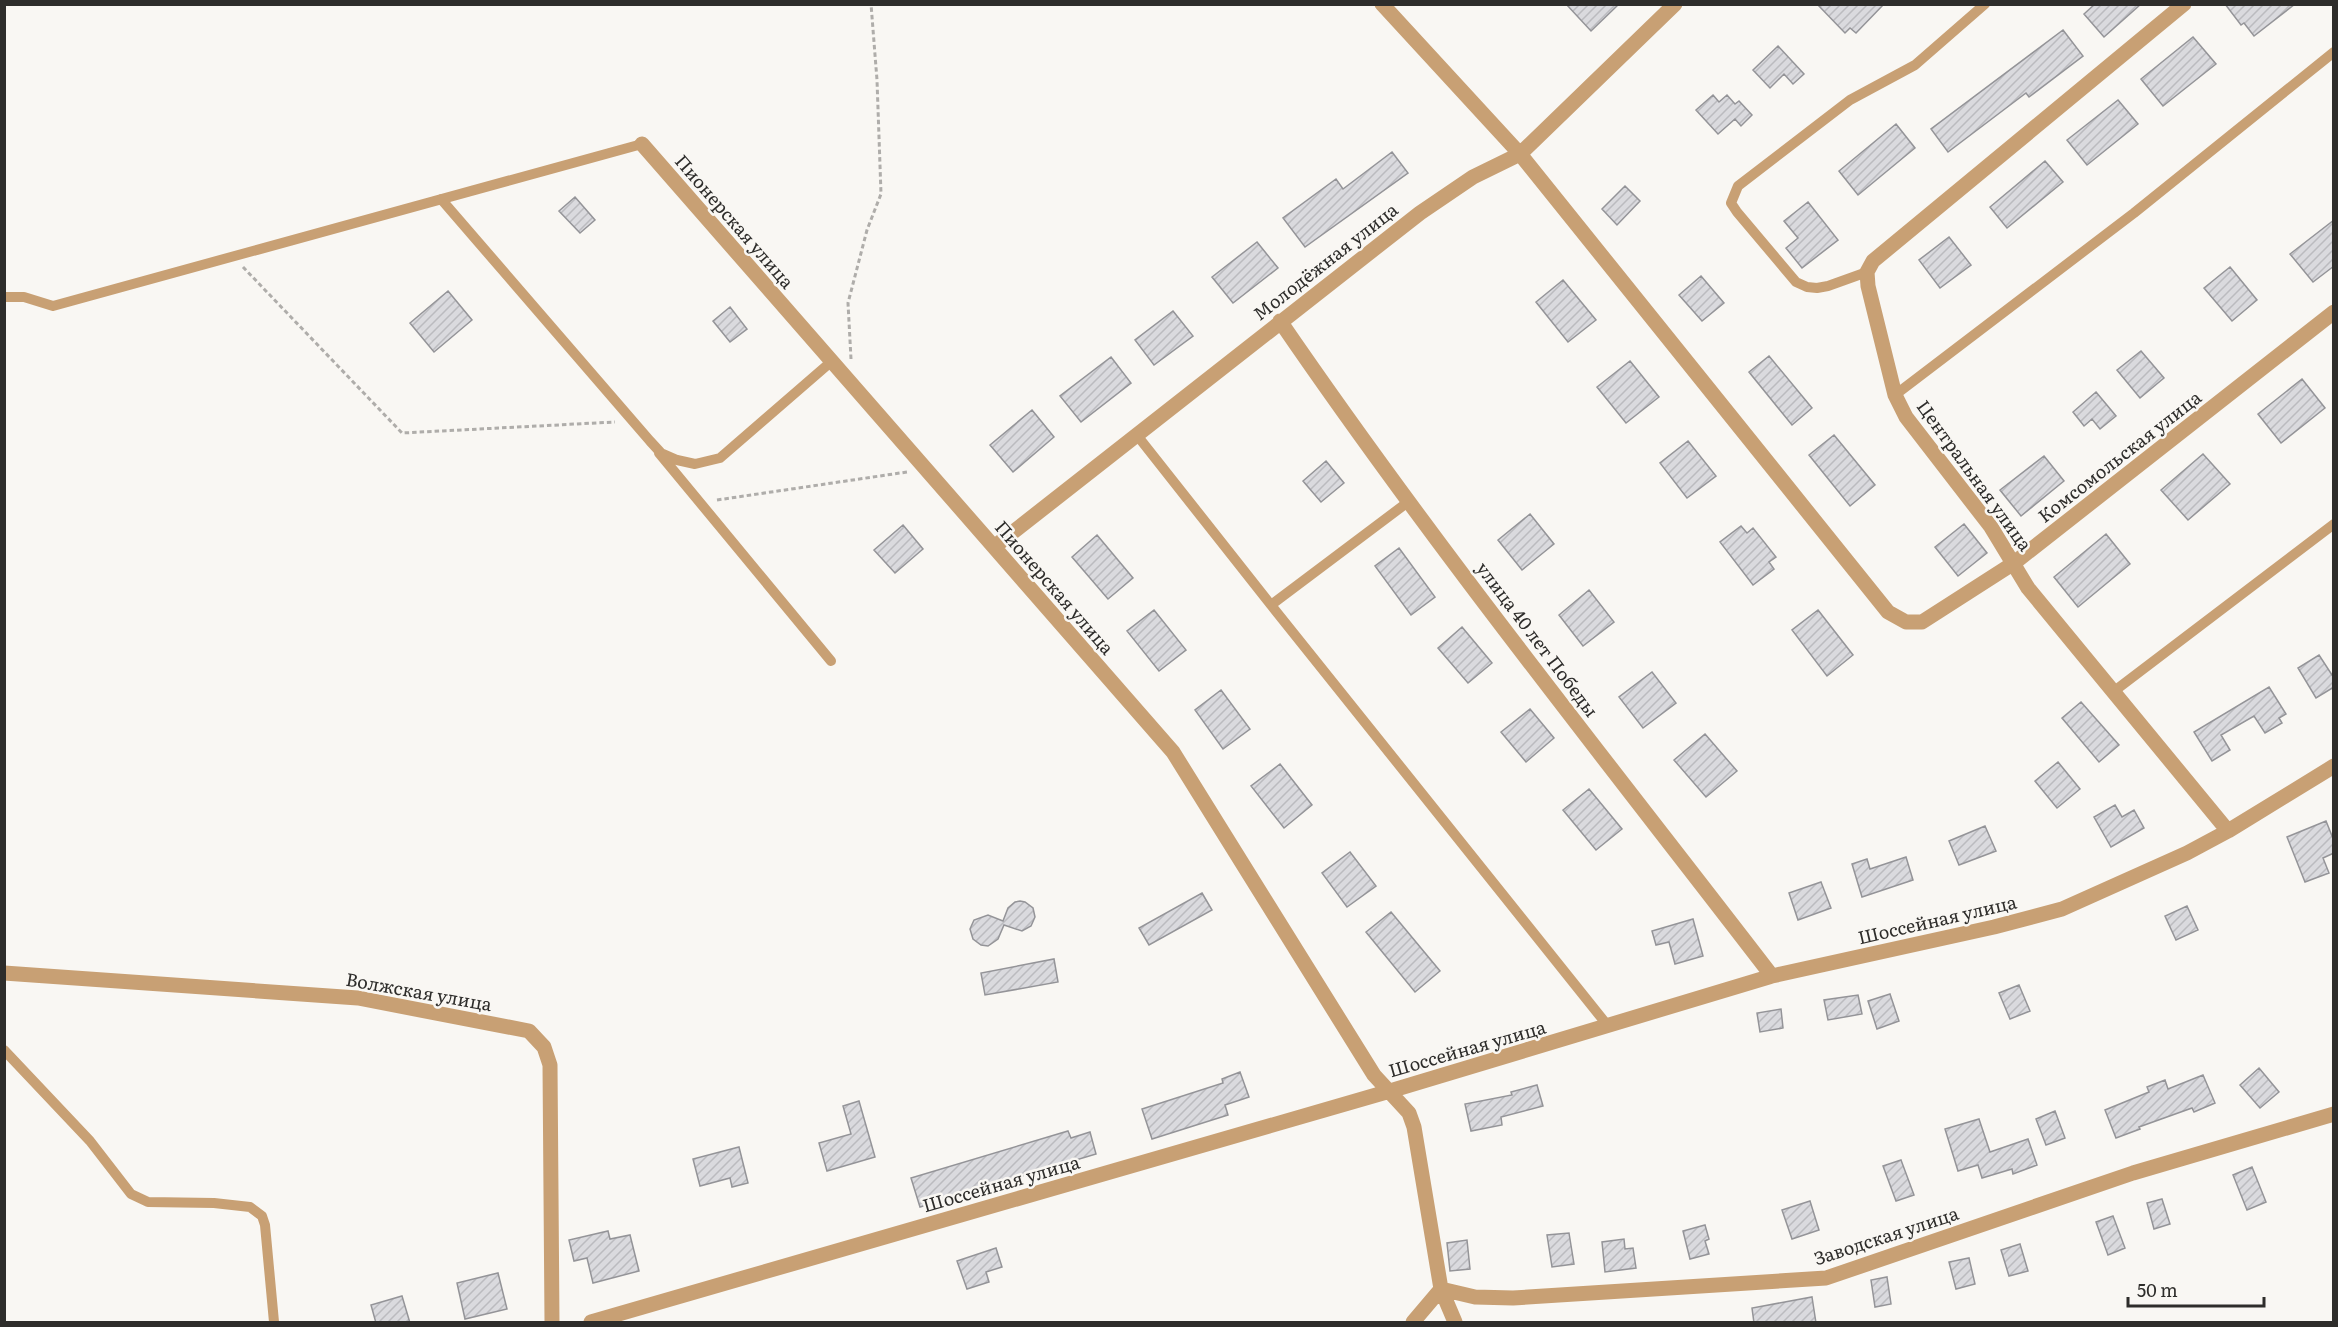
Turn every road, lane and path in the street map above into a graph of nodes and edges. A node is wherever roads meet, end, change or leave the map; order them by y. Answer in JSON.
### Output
{"nodes":[{"id":1,"x":871,"y":4,"type":"edge"},
{"id":2,"x":1382,"y":4,"type":"edge"},
{"id":3,"x":1675,"y":4,"type":"edge"},
{"id":4,"x":1985,"y":4,"type":"edge"},
{"id":5,"x":2184,"y":4,"type":"edge"},
{"id":6,"x":2334,"y":52,"type":"edge"},
{"id":7,"x":642,"y":144,"type":"joint"},
{"id":8,"x":1520,"y":154,"type":"junction"},
{"id":9,"x":441,"y":200,"type":"junction"},
{"id":10,"x":234,"y":257,"type":"junction"},
{"id":11,"x":1867,"y":272,"type":"junction"},
{"id":12,"x":4,"y":297,"type":"edge"},
{"id":13,"x":2334,"y":312,"type":"edge"},
{"id":14,"x":1280,"y":321,"type":"junction"},
{"id":15,"x":832,"y":362,"type":"junction"},
{"id":16,"x":852,"y":385,"type":"junction"},
{"id":17,"x":1895,"y":394,"type":"junction"},
{"id":18,"x":632,"y":421,"type":"junction"},
{"id":19,"x":1136,"y":434,"type":"junction"},
{"id":20,"x":650,"y":441,"type":"junction"},
{"id":21,"x":926,"y":469,"type":"junction"},
{"id":22,"x":1408,"y":502,"type":"junction"},
{"id":23,"x":701,"y":503,"type":"junction"},
{"id":24,"x":2334,"y":524,"type":"edge"},
{"id":25,"x":994,"y":547,"type":"junction"},
{"id":26,"x":2014,"y":563,"type":"junction"},
{"id":27,"x":1271,"y":605,"type":"junction"},
{"id":28,"x":831,"y":661,"type":"dead end"},
{"id":29,"x":2113,"y":692,"type":"junction"},
{"id":30,"x":2334,"y":766,"type":"edge"},
{"id":31,"x":2228,"y":831,"type":"junction"},
{"id":32,"x":4,"y":973,"type":"edge"},
{"id":33,"x":1772,"y":976,"type":"junction"},
{"id":34,"x":1608,"y":1026,"type":"junction"},
{"id":35,"x":4,"y":1050,"type":"edge"},
{"id":36,"x":1390,"y":1091,"type":"junction"},
{"id":37,"x":2334,"y":1114,"type":"edge"},
{"id":38,"x":1441,"y":1289,"type":"junction"},
{"id":39,"x":274,"y":1323,"type":"edge"},
{"id":40,"x":552,"y":1323,"type":"edge"},
{"id":41,"x":591,"y":1323,"type":"edge"},
{"id":42,"x":1413,"y":1323,"type":"edge"},
{"id":43,"x":1455,"y":1323,"type":"edge"}],
"edges":[{"from":1,"to":16,"type":"path"},
{"from":2,"to":8,"type":"street"},
{"from":3,"to":8,"type":"street","name":"Молодёжная улица"},
{"from":4,"to":11,"type":"lane"},
{"from":5,"to":11,"type":"street"},
{"from":6,"to":17,"type":"lane"},
{"from":7,"to":9,"type":"lane"},
{"from":7,"to":15,"type":"street","name":"Пионерская улица"},
{"from":8,"to":14,"type":"street","name":"Молодёжная улица"},
{"from":8,"to":26,"type":"street","name":"Комсомольская улица"},
{"from":9,"to":10,"type":"lane"},
{"from":9,"to":18,"type":"lane"},
{"from":10,"to":12,"type":"lane"},
{"from":10,"to":18,"type":"path"},
{"from":11,"to":17,"type":"street","name":"Центральная улица"},
{"from":13,"to":26,"type":"street","name":"Комсомольская улица"},
{"from":14,"to":19,"type":"street","name":"Молодёжная улица"},
{"from":14,"to":22,"type":"street","name":"улица 40 лет Победы"},
{"from":15,"to":16,"type":"street","name":"Пионерская улица"},
{"from":15,"to":20,"type":"lane"},
{"from":16,"to":21,"type":"street","name":"Пионерская улица"},
{"from":17,"to":26,"type":"street","name":"Центральная улица"},
{"from":18,"to":20,"type":"lane"},
{"from":19,"to":25,"type":"street","name":"Молодёжная улица"},
{"from":19,"to":27,"type":"lane"},
{"from":20,"to":23,"type":"lane"},
{"from":21,"to":23,"type":"path"},
{"from":21,"to":25,"type":"street","name":"Пионерская улица"},
{"from":22,"to":27,"type":"lane"},
{"from":22,"to":33,"type":"street","name":"улица 40 лет Победы"},
{"from":23,"to":28,"type":"lane"},
{"from":24,"to":29,"type":"lane"},
{"from":25,"to":36,"type":"street","name":"Пионерская улица"},
{"from":26,"to":29,"type":"street","name":"Центральная улица"},
{"from":27,"to":34,"type":"lane"},
{"from":29,"to":31,"type":"street","name":"Центральная улица"},
{"from":30,"to":31,"type":"street","name":"Шоссейная улица"},
{"from":31,"to":33,"type":"street","name":"Шоссейная улица"},
{"from":32,"to":40,"type":"street","name":"Волжская улица"},
{"from":33,"to":34,"type":"street","name":"Шоссейная улица"},
{"from":34,"to":36,"type":"street","name":"Шоссейная улица"},
{"from":35,"to":39,"type":"lane"},
{"from":36,"to":38,"type":"street","name":"Пионерская улица"},
{"from":36,"to":41,"type":"street","name":"Шоссейная улица"},
{"from":37,"to":38,"type":"street","name":"Заводская улица"},
{"from":38,"to":42,"type":"street"},
{"from":38,"to":43,"type":"street","name":"Пионерская улица"}]}
